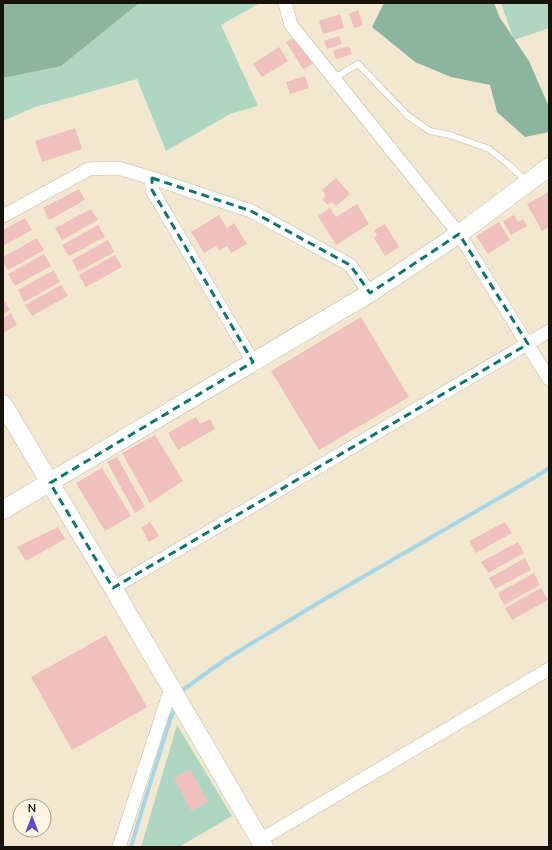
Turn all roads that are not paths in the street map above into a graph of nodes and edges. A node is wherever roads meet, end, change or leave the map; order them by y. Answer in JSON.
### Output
{"nodes":[{"id":1,"x":285,"y":3,"type":"edge"},
{"id":2,"x":334,"y":78,"type":"junction"},
{"id":3,"x":549,"y":167,"type":"edge"},
{"id":4,"x":152,"y":178,"type":"junction"},
{"id":5,"x":528,"y":183,"type":"junction"},
{"id":6,"x":3,"y":216,"type":"edge"},
{"id":7,"x":460,"y":234,"type":"junction"},
{"id":8,"x":370,"y":293,"type":"junction"},
{"id":9,"x":549,"y":331,"type":"edge"},
{"id":10,"x":528,"y":344,"type":"junction"},
{"id":11,"x":253,"y":362,"type":"junction"},
{"id":12,"x":549,"y":379,"type":"edge"},
{"id":13,"x":3,"y":404,"type":"edge"},
{"id":14,"x":50,"y":483,"type":"junction"},
{"id":15,"x":3,"y":510,"type":"edge"},
{"id":16,"x":113,"y":588,"type":"junction"},
{"id":17,"x":549,"y":669,"type":"edge"},
{"id":18,"x":171,"y":688,"type":"junction"},
{"id":19,"x":262,"y":844,"type":"edge"},
{"id":20,"x":119,"y":847,"type":"edge"}],
"edges":[{"from":1,"to":2,"type":"street"},
{"from":2,"to":5,"type":"lane"},
{"from":2,"to":7,"type":"street"},
{"from":3,"to":5,"type":"street"},
{"from":4,"to":6,"type":"street"},
{"from":4,"to":8,"type":"street"},
{"from":4,"to":11,"type":"street"},
{"from":5,"to":7,"type":"street"},
{"from":7,"to":8,"type":"street"},
{"from":7,"to":10,"type":"street"},
{"from":8,"to":11,"type":"street"},
{"from":9,"to":10,"type":"street"},
{"from":10,"to":12,"type":"street"},
{"from":10,"to":16,"type":"street"},
{"from":11,"to":14,"type":"street"},
{"from":13,"to":14,"type":"street"},
{"from":14,"to":15,"type":"street"},
{"from":14,"to":16,"type":"street"},
{"from":16,"to":18,"type":"street"},
{"from":17,"to":19,"type":"street"},
{"from":18,"to":19,"type":"street"},
{"from":18,"to":20,"type":"street"}]}
